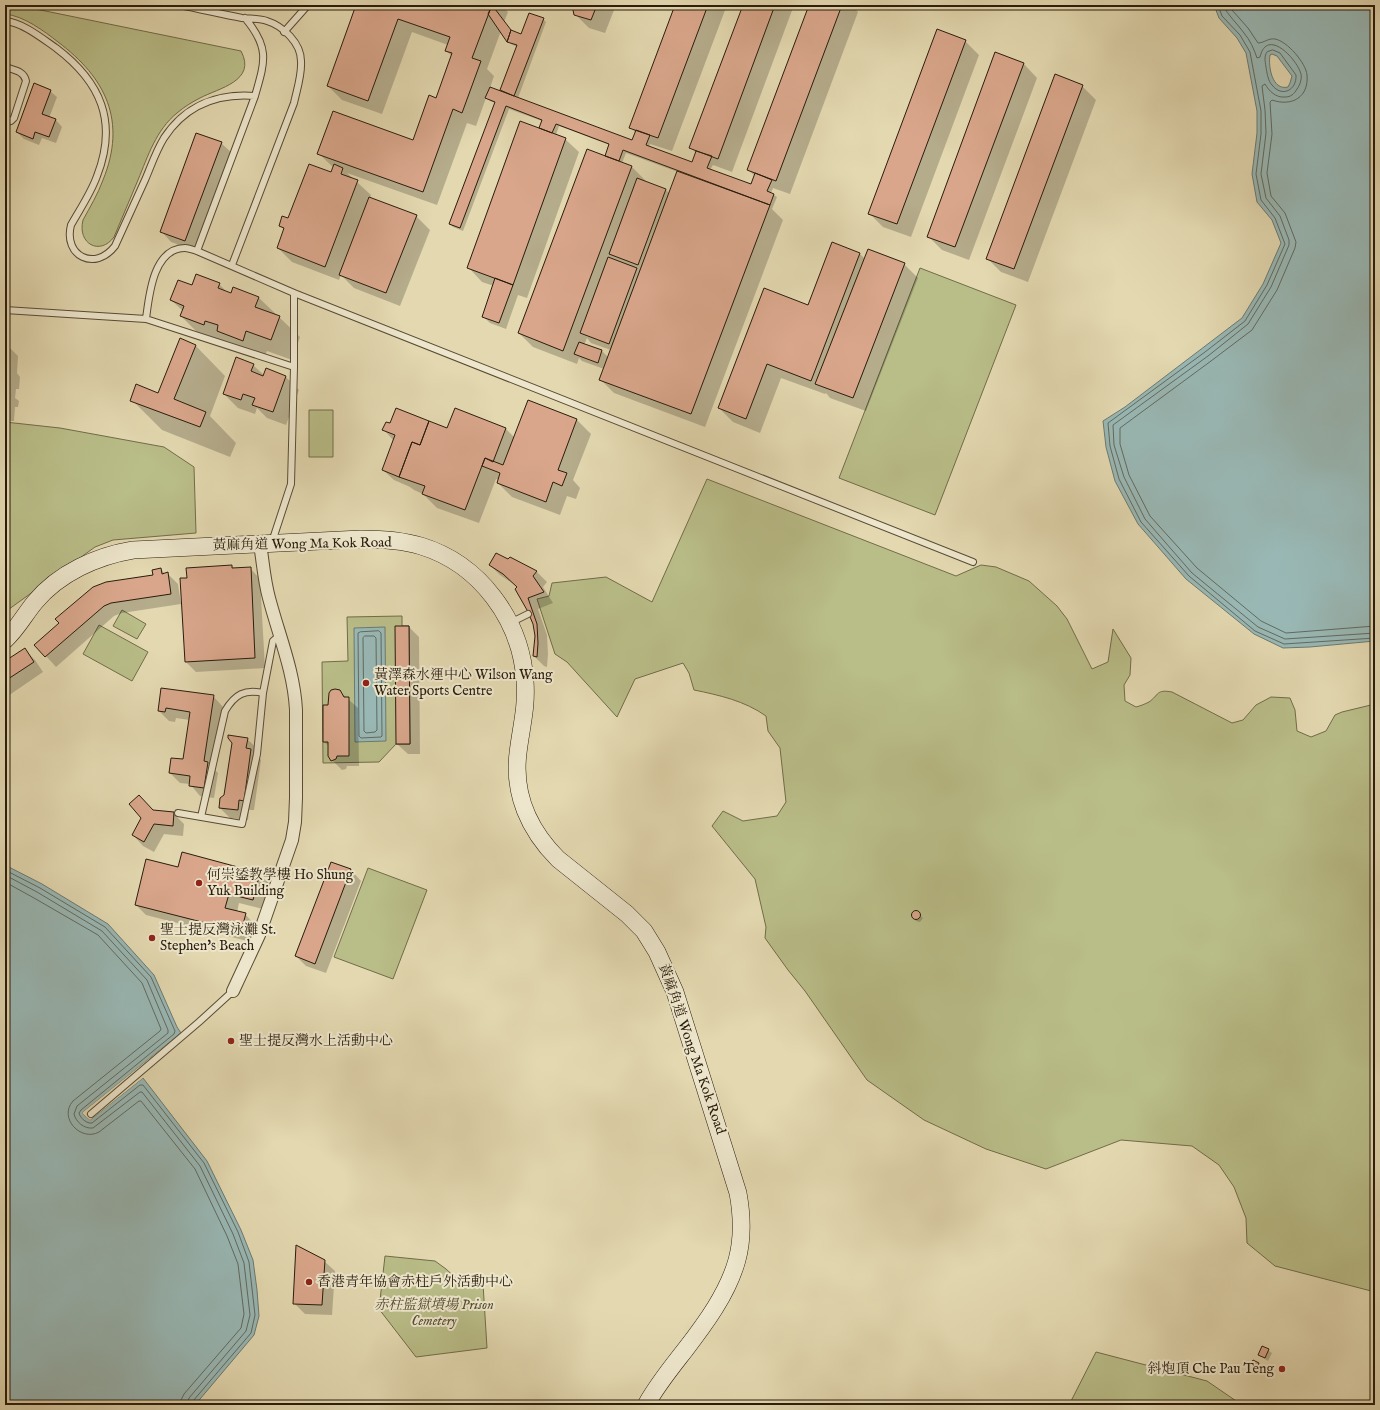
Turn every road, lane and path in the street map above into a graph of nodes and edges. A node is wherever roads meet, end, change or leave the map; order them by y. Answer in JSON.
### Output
{"nodes":[{"id":1,"x":179,"y":5,"type":"edge"},
{"id":2,"x":308,"y":5,"type":"edge"},
{"id":3,"x":244,"y":18,"type":"junction"},
{"id":4,"x":5,"y":21,"type":"edge"},
{"id":5,"x":284,"y":32,"type":"junction"},
{"id":6,"x":5,"y":67,"type":"edge"},
{"id":7,"x":255,"y":96,"type":"junction"},
{"id":8,"x":5,"y":122,"type":"edge"},
{"id":9,"x":197,"y":250,"type":"junction"},
{"id":10,"x":232,"y":265,"type":"junction"},
{"id":11,"x":294,"y":293,"type":"junction"},
{"id":12,"x":5,"y":310,"type":"edge"},
{"id":13,"x":146,"y":319,"type":"junction"},
{"id":14,"x":294,"y":367,"type":"junction"},
{"id":15,"x":266,"y":543,"type":"junction"},
{"id":16,"x":973,"y":562,"type":"dead end"},
{"id":17,"x":528,"y":614,"type":"dead end"},
{"id":18,"x":510,"y":622,"type":"junction"},
{"id":19,"x":280,"y":635,"type":"junction"},
{"id":20,"x":5,"y":640,"type":"edge"},
{"id":21,"x":263,"y":693,"type":"junction"},
{"id":22,"x":178,"y":812,"type":"dead end"},
{"id":23,"x":201,"y":817,"type":"junction"},
{"id":24,"x":233,"y":991,"type":"joint"},
{"id":25,"x":91,"y":1114,"type":"dead end"},
{"id":26,"x":646,"y":1405,"type":"edge"}],
"edges":[{"from":1,"to":3,"type":"lane"},
{"from":2,"to":5,"type":"lane"},
{"from":3,"to":5,"type":"lane"},
{"from":3,"to":7,"type":"lane"},
{"from":4,"to":7,"type":"lane"},
{"from":5,"to":10,"type":"lane"},
{"from":6,"to":8,"type":"lane"},
{"from":7,"to":9,"type":"lane"},
{"from":9,"to":10,"type":"lane"},
{"from":9,"to":13,"type":"lane"},
{"from":10,"to":11,"type":"lane"},
{"from":11,"to":14,"type":"lane"},
{"from":11,"to":16,"type":"lane"},
{"from":12,"to":13,"type":"lane"},
{"from":13,"to":14,"type":"lane"},
{"from":14,"to":15,"type":"lane"},
{"from":15,"to":18,"type":"street","name":"黃麻角道 Wong Ma Kok Road"},
{"from":15,"to":19,"type":"street"},
{"from":15,"to":20,"type":"street","name":"黃麻角道 Wong Ma Kok Road"},
{"from":17,"to":18,"type":"lane"},
{"from":18,"to":26,"type":"street","name":"黃麻角道 Wong Ma Kok Road"},
{"from":19,"to":21,"type":"lane"},
{"from":19,"to":24,"type":"street"},
{"from":21,"to":23,"type":"lane"},
{"from":21,"to":23,"type":"lane"},
{"from":22,"to":23,"type":"lane"},
{"from":24,"to":25,"type":"lane"}]}
